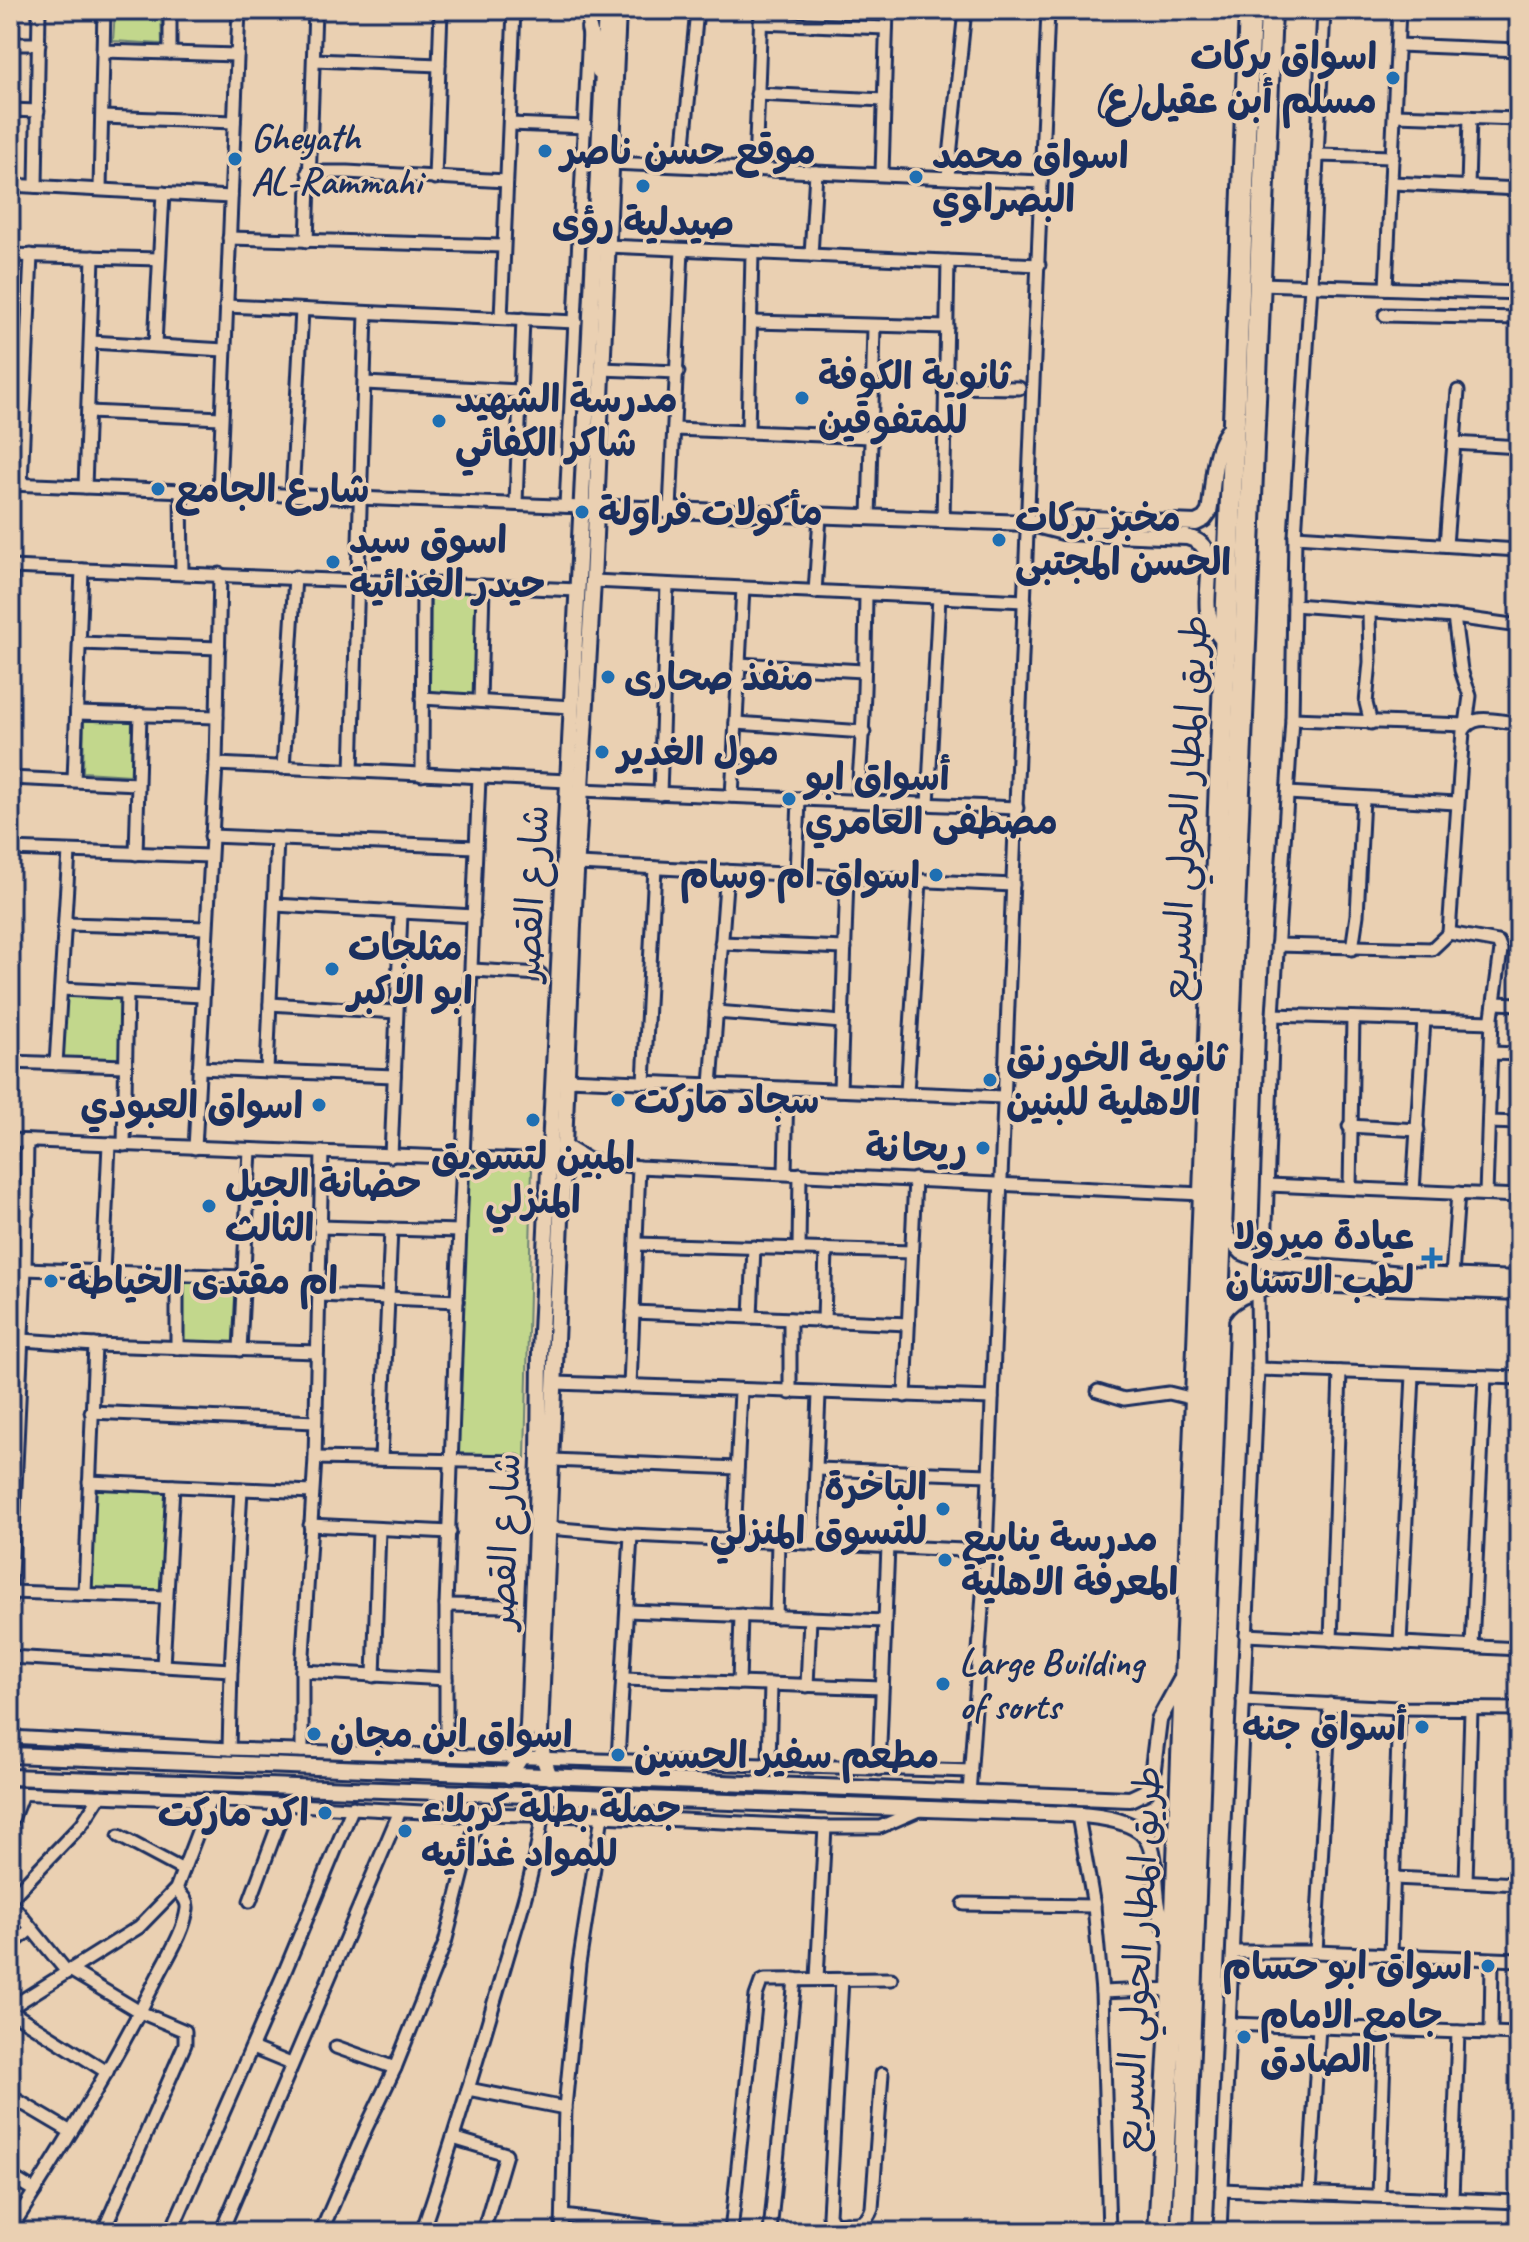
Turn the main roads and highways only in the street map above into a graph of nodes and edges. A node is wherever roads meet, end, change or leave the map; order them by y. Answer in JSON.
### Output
{"nodes":[{"id":1,"x":1250,"y":10,"type":"edge"},
{"id":2,"x":1271,"y":10,"type":"edge"},
{"id":3,"x":1159,"y":2232,"type":"edge"},
{"id":4,"x":1182,"y":2232,"type":"edge"}],
"edges":[{"from":1,"to":3,"type":"highway","name":"طريق المطار الحولي السريع"},
{"from":2,"to":4,"type":"highway","name":"طريق المطار الحولي السريع"}]}
